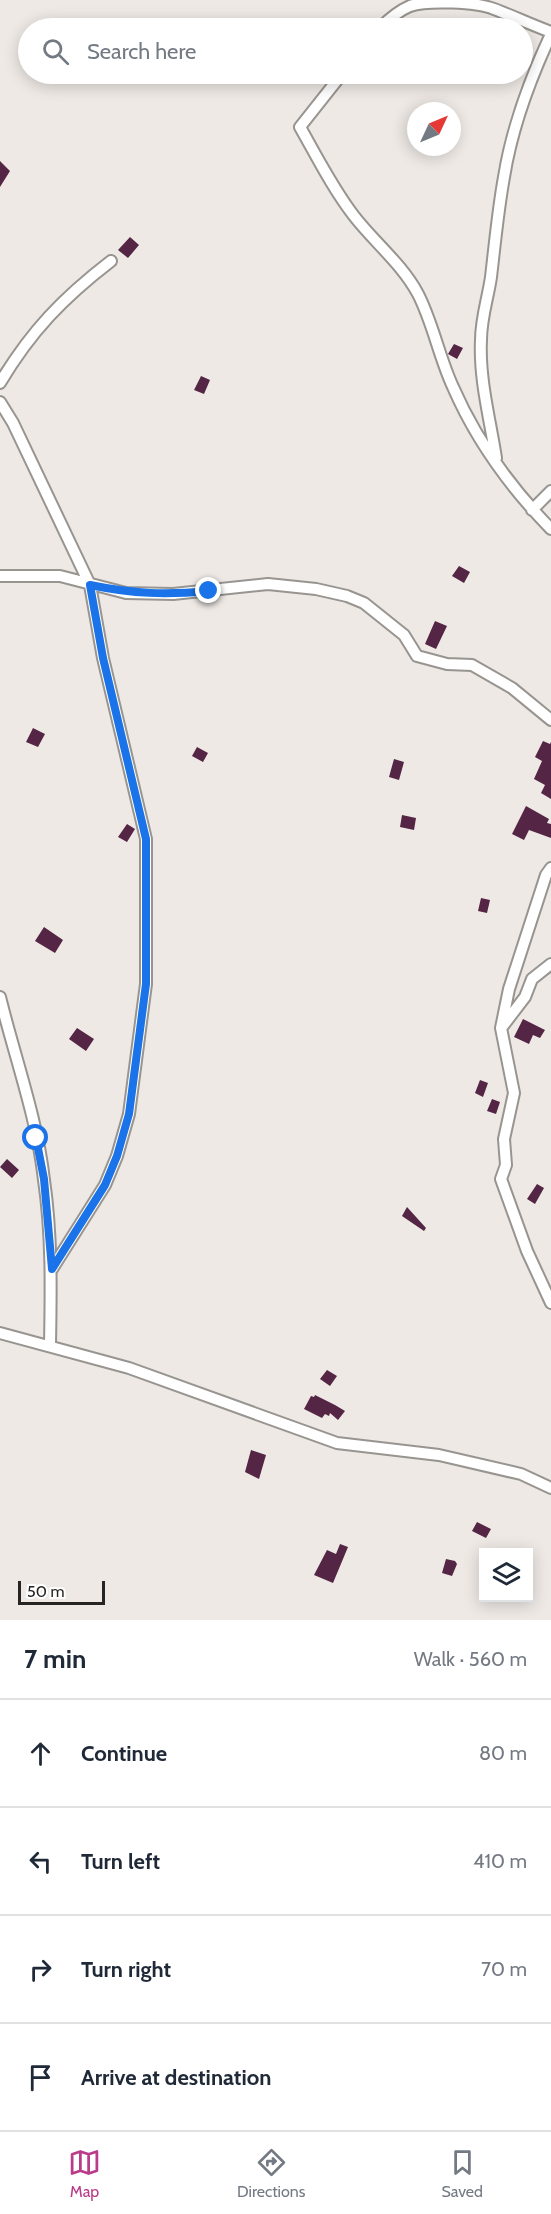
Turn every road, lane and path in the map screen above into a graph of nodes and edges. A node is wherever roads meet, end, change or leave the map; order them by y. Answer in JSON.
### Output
{"nodes":[{"id":1,"x":390,"y":18,"type":"edge"},
{"id":2,"x":516,"y":18,"type":"edge"},
{"id":3,"x":533,"y":25,"type":"edge"},
{"id":4,"x":551,"y":33,"type":"edge"},
{"id":5,"x":533,"y":73,"type":"edge"},
{"id":6,"x":334,"y":84,"type":"edge"},
{"id":7,"x":529,"y":84,"type":"edge"},
{"id":8,"x":111,"y":261,"type":"dead end"},
{"id":9,"x":0,"y":383,"type":"edge"},
{"id":10,"x":0,"y":402,"type":"edge"},
{"id":11,"x":496,"y":462,"type":"junction"},
{"id":12,"x":551,"y":491,"type":"edge"},
{"id":13,"x":532,"y":510,"type":"junction"},
{"id":14,"x":551,"y":529,"type":"edge"},
{"id":15,"x":0,"y":576,"type":"edge"},
{"id":16,"x":90,"y":585,"type":"junction"},
{"id":17,"x":551,"y":720,"type":"edge"},
{"id":18,"x":551,"y":868,"type":"edge"},
{"id":19,"x":551,"y":964,"type":"edge"},
{"id":20,"x":0,"y":997,"type":"edge"},
{"id":21,"x":501,"y":1029,"type":"junction"},
{"id":22,"x":52,"y":1269,"type":"junction"},
{"id":23,"x":551,"y":1303,"type":"edge"},
{"id":24,"x":0,"y":1333,"type":"edge"},
{"id":25,"x":50,"y":1346,"type":"junction"},
{"id":26,"x":551,"y":1488,"type":"edge"}],
"edges":[{"from":1,"to":2,"type":"street"},
{"from":3,"to":4,"type":"street"},
{"from":4,"to":5,"type":"street"},
{"from":6,"to":11,"type":"street"},
{"from":7,"to":11,"type":"street"},
{"from":8,"to":9,"type":"street"},
{"from":10,"to":16,"type":"street"},
{"from":11,"to":13,"type":"street"},
{"from":12,"to":13,"type":"street"},
{"from":13,"to":14,"type":"street"},
{"from":15,"to":16,"type":"street"},
{"from":16,"to":17,"type":"street"},
{"from":16,"to":22,"type":"street"},
{"from":18,"to":21,"type":"street"},
{"from":19,"to":21,"type":"street"},
{"from":20,"to":22,"type":"street"},
{"from":21,"to":23,"type":"street"},
{"from":22,"to":25,"type":"street"},
{"from":24,"to":25,"type":"street"},
{"from":25,"to":26,"type":"street"}]}
